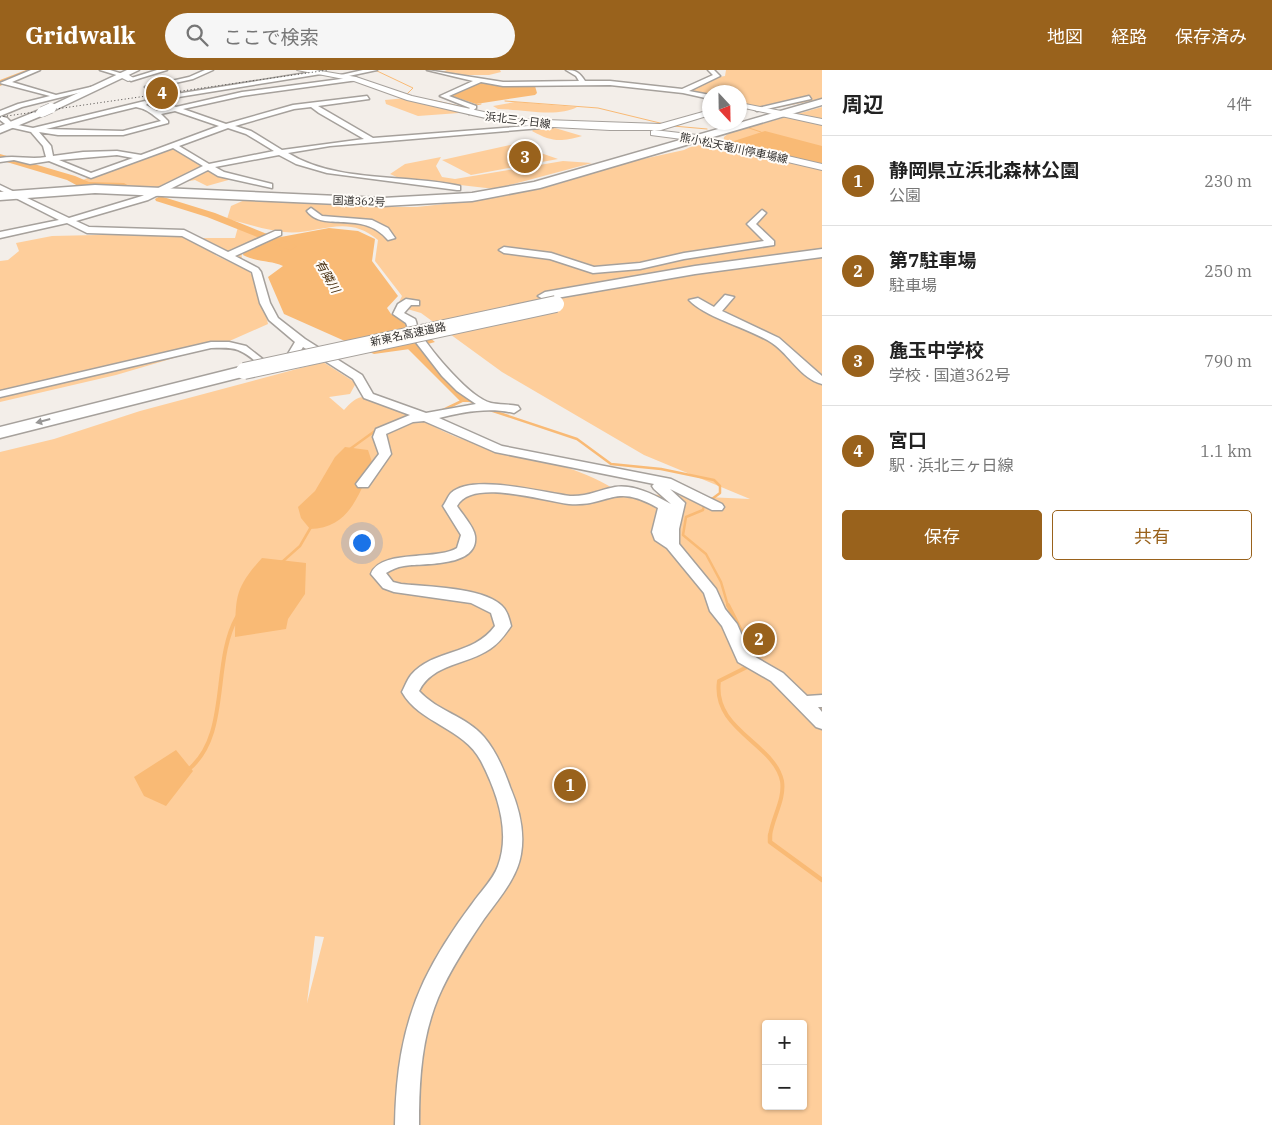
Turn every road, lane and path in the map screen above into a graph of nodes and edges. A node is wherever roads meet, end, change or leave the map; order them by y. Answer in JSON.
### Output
{"nodes":[{"id":1,"x":37,"y":70,"type":"edge"},
{"id":2,"x":102,"y":70,"type":"edge"},
{"id":3,"x":164,"y":70,"type":"edge"},
{"id":4,"x":210,"y":70,"type":"edge"},
{"id":5,"x":300,"y":70,"type":"edge"},
{"id":6,"x":373,"y":70,"type":"edge"},
{"id":7,"x":430,"y":70,"type":"edge"},
{"id":8,"x":569,"y":70,"type":"edge"},
{"id":9,"x":711,"y":70,"type":"edge"},
{"id":10,"x":319,"y":73,"type":"junction"},
{"id":11,"x":129,"y":74,"type":"edge"},
{"id":12,"x":340,"y":76,"type":"junction"},
{"id":13,"x":356,"y":79,"type":"junction"},
{"id":14,"x":2,"y":81,"type":"edge"},
{"id":15,"x":483,"y":81,"type":"junction"},
{"id":16,"x":583,"y":83,"type":"junction"},
{"id":17,"x":148,"y":87,"type":"junction"},
{"id":18,"x":95,"y":88,"type":"junction"},
{"id":19,"x":156,"y":91,"type":"dead end"},
{"id":20,"x":683,"y":91,"type":"junction"},
{"id":21,"x":702,"y":95,"type":"edge"},
{"id":22,"x":55,"y":96,"type":"junction"},
{"id":23,"x":367,"y":98,"type":"dead end"},
{"id":24,"x":809,"y":98,"type":"dead end"},
{"id":25,"x":822,"y":98,"type":"edge"},
{"id":26,"x":157,"y":101,"type":"junction"},
{"id":27,"x":822,"y":102,"type":"edge"},
{"id":28,"x":312,"y":104,"type":"junction"},
{"id":29,"x":136,"y":105,"type":"junction"},
{"id":30,"x":747,"y":107,"type":"edge"},
{"id":31,"x":469,"y":108,"type":"junction"},
{"id":32,"x":757,"y":109,"type":"junction"},
{"id":33,"x":176,"y":110,"type":"junction"},
{"id":34,"x":0,"y":114,"type":"edge"},
{"id":35,"x":153,"y":114,"type":"junction"},
{"id":36,"x":780,"y":114,"type":"junction"},
{"id":37,"x":702,"y":115,"type":"edge"},
{"id":38,"x":0,"y":118,"type":"edge"},
{"id":39,"x":822,"y":122,"type":"edge"},
{"id":40,"x":553,"y":125,"type":"junction"},
{"id":41,"x":12,"y":126,"type":"junction"},
{"id":42,"x":226,"y":126,"type":"junction"},
{"id":43,"x":616,"y":127,"type":"junction"},
{"id":44,"x":0,"y":130,"type":"edge"},
{"id":45,"x":35,"y":130,"type":"junction"},
{"id":46,"x":58,"y":133,"type":"junction"},
{"id":47,"x":697,"y":138,"type":"junction"},
{"id":48,"x":371,"y":140,"type":"junction"},
{"id":49,"x":70,"y":142,"type":"dead end"},
{"id":50,"x":174,"y":146,"type":"junction"},
{"id":51,"x":281,"y":152,"type":"junction"},
{"id":52,"x":104,"y":153,"type":"junction"},
{"id":53,"x":142,"y":157,"type":"junction"},
{"id":54,"x":4,"y":159,"type":"edge"},
{"id":55,"x":50,"y":159,"type":"junction"},
{"id":56,"x":209,"y":166,"type":"junction"},
{"id":57,"x":822,"y":167,"type":"edge"},
{"id":58,"x":80,"y":171,"type":"junction"},
{"id":59,"x":0,"y":186,"type":"edge"},
{"id":60,"x":270,"y":186,"type":"dead end"},
{"id":61,"x":458,"y":188,"type":"dead end"},
{"id":62,"x":157,"y":192,"type":"junction"},
{"id":63,"x":15,"y":194,"type":"junction"},
{"id":64,"x":0,"y":196,"type":"edge"},
{"id":65,"x":315,"y":211,"type":"dead end"},
{"id":66,"x":762,"y":213,"type":"dead end"},
{"id":67,"x":67,"y":221,"type":"junction"},
{"id":68,"x":278,"y":233,"type":"dead end"},
{"id":69,"x":0,"y":235,"type":"edge"},
{"id":70,"x":391,"y":238,"type":"dead end"},
{"id":71,"x":504,"y":250,"type":"dead end"},
{"id":72,"x":822,"y":252,"type":"edge"},
{"id":73,"x":227,"y":257,"type":"junction"},
{"id":74,"x":822,"y":262,"type":"edge"},
{"id":75,"x":729,"y":297,"type":"dead end"},
{"id":76,"x":551,"y":300,"type":"junction"},
{"id":77,"x":694,"y":300,"type":"dead end"},
{"id":78,"x":416,"y":303,"type":"dead end"},
{"id":79,"x":715,"y":312,"type":"junction"},
{"id":80,"x":301,"y":341,"type":"junction"},
{"id":81,"x":239,"y":366,"type":"junction"},
{"id":82,"x":822,"y":381,"type":"edge"},
{"id":83,"x":0,"y":394,"type":"edge"},
{"id":84,"x":486,"y":407,"type":"junction"},
{"id":85,"x":514,"y":409,"type":"dead end"},
{"id":86,"x":423,"y":416,"type":"junction"},
{"id":87,"x":0,"y":420,"type":"edge"},
{"id":88,"x":0,"y":433,"type":"edge"},
{"id":89,"x":647,"y":478,"type":"junction"},
{"id":90,"x":363,"y":484,"type":"dead end"},
{"id":91,"x":711,"y":505,"type":"dead end"},
{"id":92,"x":672,"y":545,"type":"junction"},
{"id":93,"x":822,"y":701,"type":"edge"},
{"id":94,"x":805,"y":702,"type":"junction"},
{"id":95,"x":822,"y":723,"type":"edge"},
{"id":96,"x":406,"y":1125,"type":"edge"}],
"edges":[{"from":1,"to":14,"type":"street"},
{"from":2,"to":11,"type":"street"},
{"from":3,"to":11,"type":"street"},
{"from":4,"to":17,"type":"street"},
{"from":5,"to":10,"type":"main road","name":"浜北三ヶ日線"},
{"from":6,"to":12,"type":"street"},
{"from":7,"to":15,"type":"street"},
{"from":8,"to":16,"type":"street"},
{"from":9,"to":20,"type":"street"},
{"from":10,"to":12,"type":"main road","name":"浜北三ヶ日線"},
{"from":10,"to":26,"type":"street"},
{"from":11,"to":17,"type":"street"},
{"from":11,"to":18,"type":"highway"},
{"from":12,"to":13,"type":"main road","name":"浜北三ヶ日線"},
{"from":13,"to":31,"type":"main road","name":"浜北三ヶ日線"},
{"from":13,"to":33,"type":"street"},
{"from":14,"to":22,"type":"street"},
{"from":15,"to":16,"type":"street"},
{"from":15,"to":31,"type":"street"},
{"from":16,"to":20,"type":"street"},
{"from":17,"to":19,"type":"street"},
{"from":18,"to":22,"type":"street"},
{"from":18,"to":41,"type":"highway"},
{"from":20,"to":21,"type":"street"},
{"from":22,"to":34,"type":"street"},
{"from":23,"to":28,"type":"street"},
{"from":24,"to":32,"type":"street"},
{"from":25,"to":36,"type":"highway"},
{"from":26,"to":29,"type":"street"},
{"from":26,"to":33,"type":"street"},
{"from":27,"to":36,"type":"highway"},
{"from":28,"to":42,"type":"street"},
{"from":28,"to":48,"type":"street"},
{"from":29,"to":35,"type":"street"},
{"from":29,"to":45,"type":"street"},
{"from":30,"to":32,"type":"main road"},
{"from":31,"to":40,"type":"main road","name":"浜北三ヶ日線"},
{"from":32,"to":36,"type":"main road"},
{"from":33,"to":35,"type":"street"},
{"from":33,"to":42,"type":"street"},
{"from":35,"to":46,"type":"street"},
{"from":36,"to":39,"type":"main road"},
{"from":36,"to":47,"type":"highway","name":"国道362号"},
{"from":37,"to":43,"type":"main road","name":"浜北三ヶ日線"},
{"from":38,"to":41,"type":"street"},
{"from":40,"to":43,"type":"main road","name":"浜北三ヶ日線"},
{"from":40,"to":48,"type":"street"},
{"from":41,"to":44,"type":"highway"},
{"from":41,"to":45,"type":"street"},
{"from":42,"to":50,"type":"street"},
{"from":42,"to":51,"type":"street"},
{"from":43,"to":47,"type":"main road","name":"熊小松天竜川停車場線"},
{"from":45,"to":46,"type":"street"},
{"from":45,"to":55,"type":"street"},
{"from":46,"to":49,"type":"street"},
{"from":47,"to":57,"type":"main road","name":"熊小松天竜川停車場線"},
{"from":47,"to":62,"type":"highway","name":"国道362号"},
{"from":48,"to":51,"type":"street"},
{"from":50,"to":53,"type":"street"},
{"from":50,"to":56,"type":"street"},
{"from":51,"to":56,"type":"street"},
{"from":51,"to":61,"type":"street"},
{"from":52,"to":53,"type":"street"},
{"from":52,"to":55,"type":"street"},
{"from":52,"to":58,"type":"street"},
{"from":53,"to":58,"type":"street"},
{"from":54,"to":55,"type":"street"},
{"from":55,"to":58,"type":"street"},
{"from":56,"to":60,"type":"street"},
{"from":56,"to":62,"type":"street"},
{"from":59,"to":63,"type":"street"},
{"from":62,"to":63,"type":"highway","name":"国道362号"},
{"from":62,"to":67,"type":"street"},
{"from":63,"to":64,"type":"highway","name":"国道362号"},
{"from":63,"to":67,"type":"street"},
{"from":65,"to":70,"type":"street"},
{"from":66,"to":71,"type":"street"},
{"from":67,"to":69,"type":"street"},
{"from":67,"to":73,"type":"street"},
{"from":68,"to":73,"type":"street"},
{"from":72,"to":76,"type":"highway","name":"新東名高速道路"},
{"from":73,"to":80,"type":"street"},
{"from":74,"to":76,"type":"highway","name":"新東名高速道路"},
{"from":75,"to":79,"type":"street"},
{"from":76,"to":81,"type":"highway","name":"新東名高速道路","bridge":true},
{"from":77,"to":79,"type":"street"},
{"from":78,"to":84,"type":"street"},
{"from":79,"to":82,"type":"street"},
{"from":80,"to":83,"type":"street"},
{"from":80,"to":86,"type":"street"},
{"from":81,"to":87,"type":"highway","name":"新東名高速道路"},
{"from":81,"to":88,"type":"highway","name":"新東名高速道路","one_way":true},
{"from":84,"to":85,"type":"street"},
{"from":84,"to":86,"type":"street"},
{"from":86,"to":89,"type":"street"},
{"from":86,"to":90,"type":"street"},
{"from":89,"to":91,"type":"street"},
{"from":89,"to":92,"type":"street"},
{"from":92,"to":94,"type":"street"},
{"from":92,"to":96,"type":"street"},
{"from":93,"to":94,"type":"street"},
{"from":94,"to":95,"type":"street"}]}
